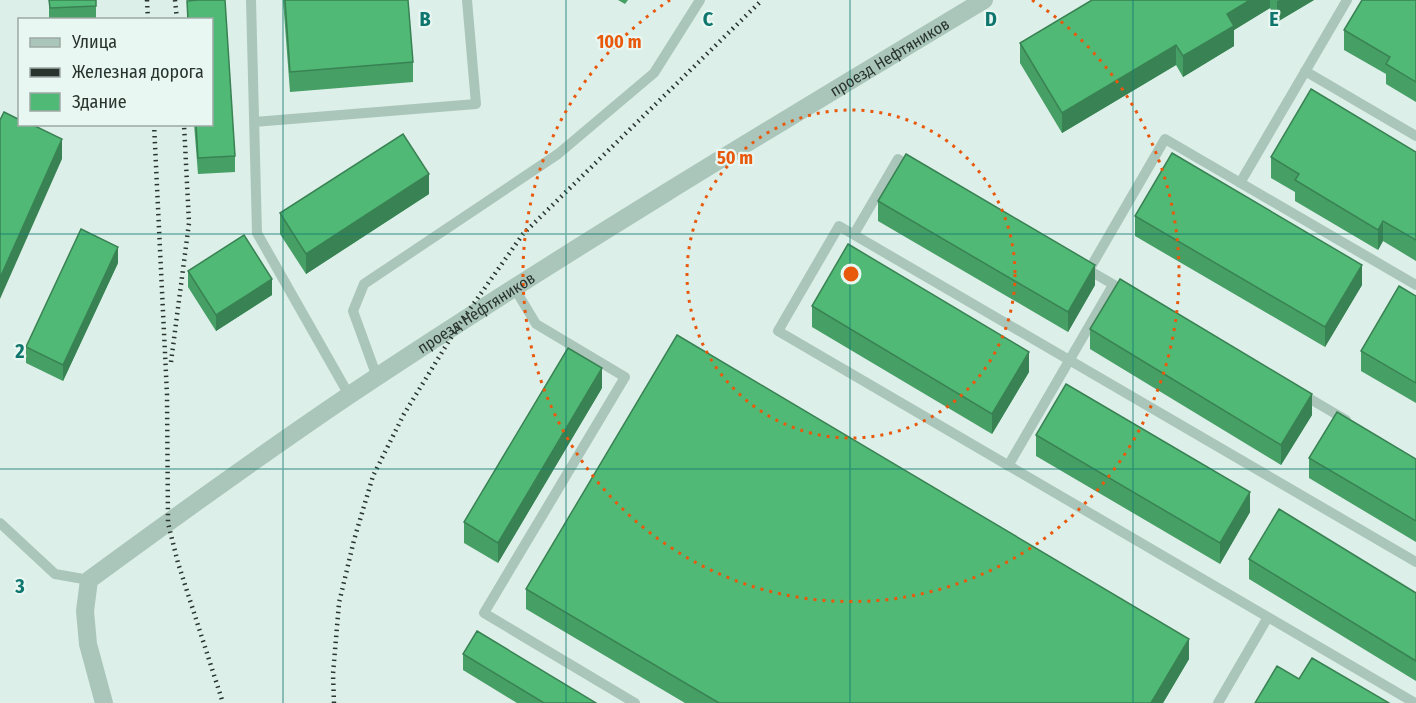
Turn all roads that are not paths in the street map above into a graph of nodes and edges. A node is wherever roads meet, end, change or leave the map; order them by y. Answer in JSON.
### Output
{"nodes":[{"id":1,"x":251,"y":0,"type":"edge"},
{"id":2,"x":468,"y":0,"type":"edge"},
{"id":3,"x":700,"y":0,"type":"edge"},
{"id":4,"x":984,"y":0,"type":"edge"},
{"id":5,"x":1347,"y":0,"type":"edge"},
{"id":6,"x":1305,"y":71,"type":"junction"},
{"id":7,"x":254,"y":122,"type":"junction"},
{"id":8,"x":1416,"y":136,"type":"edge"},
{"id":9,"x":928,"y":176,"type":"edge"},
{"id":10,"x":1240,"y":183,"type":"junction"},
{"id":11,"x":854,"y":234,"type":"junction"},
{"id":12,"x":1113,"y":285,"type":"junction"},
{"id":13,"x":1416,"y":285,"type":"edge"},
{"id":14,"x":515,"y":289,"type":"junction"},
{"id":15,"x":1134,"y":297,"type":"edge"},
{"id":16,"x":1069,"y":360,"type":"junction"},
{"id":17,"x":377,"y":377,"type":"junction"},
{"id":18,"x":1285,"y":385,"type":"edge"},
{"id":19,"x":349,"y":395,"type":"junction"},
{"id":20,"x":1356,"y":426,"type":"edge"},
{"id":21,"x":1008,"y":466,"type":"junction"},
{"id":22,"x":0,"y":523,"type":"edge"},
{"id":23,"x":1416,"y":562,"type":"edge"},
{"id":24,"x":89,"y":580,"type":"junction"},
{"id":25,"x":1268,"y":617,"type":"junction"},
{"id":26,"x":104,"y":703,"type":"edge"},
{"id":27,"x":635,"y":703,"type":"edge"},
{"id":28,"x":1218,"y":703,"type":"edge"},
{"id":29,"x":1415,"y":703,"type":"edge"}],
"edges":[{"from":1,"to":7,"type":"lane"},
{"from":2,"to":7,"type":"lane"},
{"from":3,"to":17,"type":"lane"},
{"from":4,"to":14,"type":"street","name":"проезд Нефтяников"},
{"from":5,"to":6,"type":"lane"},
{"from":6,"to":8,"type":"lane"},
{"from":6,"to":10,"type":"lane"},
{"from":7,"to":19,"type":"lane"},
{"from":9,"to":11,"type":"lane"},
{"from":10,"to":12,"type":"lane"},
{"from":10,"to":13,"type":"lane"},
{"from":11,"to":16,"type":"lane"},
{"from":11,"to":21,"type":"lane"},
{"from":12,"to":15,"type":"lane"},
{"from":12,"to":16,"type":"lane"},
{"from":14,"to":17,"type":"street","name":"проезд Нефтяников"},
{"from":14,"to":27,"type":"lane"},
{"from":16,"to":21,"type":"lane"},
{"from":16,"to":23,"type":"lane"},
{"from":17,"to":19,"type":"street","name":"проезд Нефтяников"},
{"from":18,"to":20,"type":"lane"},
{"from":19,"to":24,"type":"street","name":"проезд Нефтяников"},
{"from":21,"to":25,"type":"lane"},
{"from":22,"to":24,"type":"lane"},
{"from":24,"to":26,"type":"street"},
{"from":25,"to":28,"type":"lane"},
{"from":25,"to":29,"type":"lane"}]}
